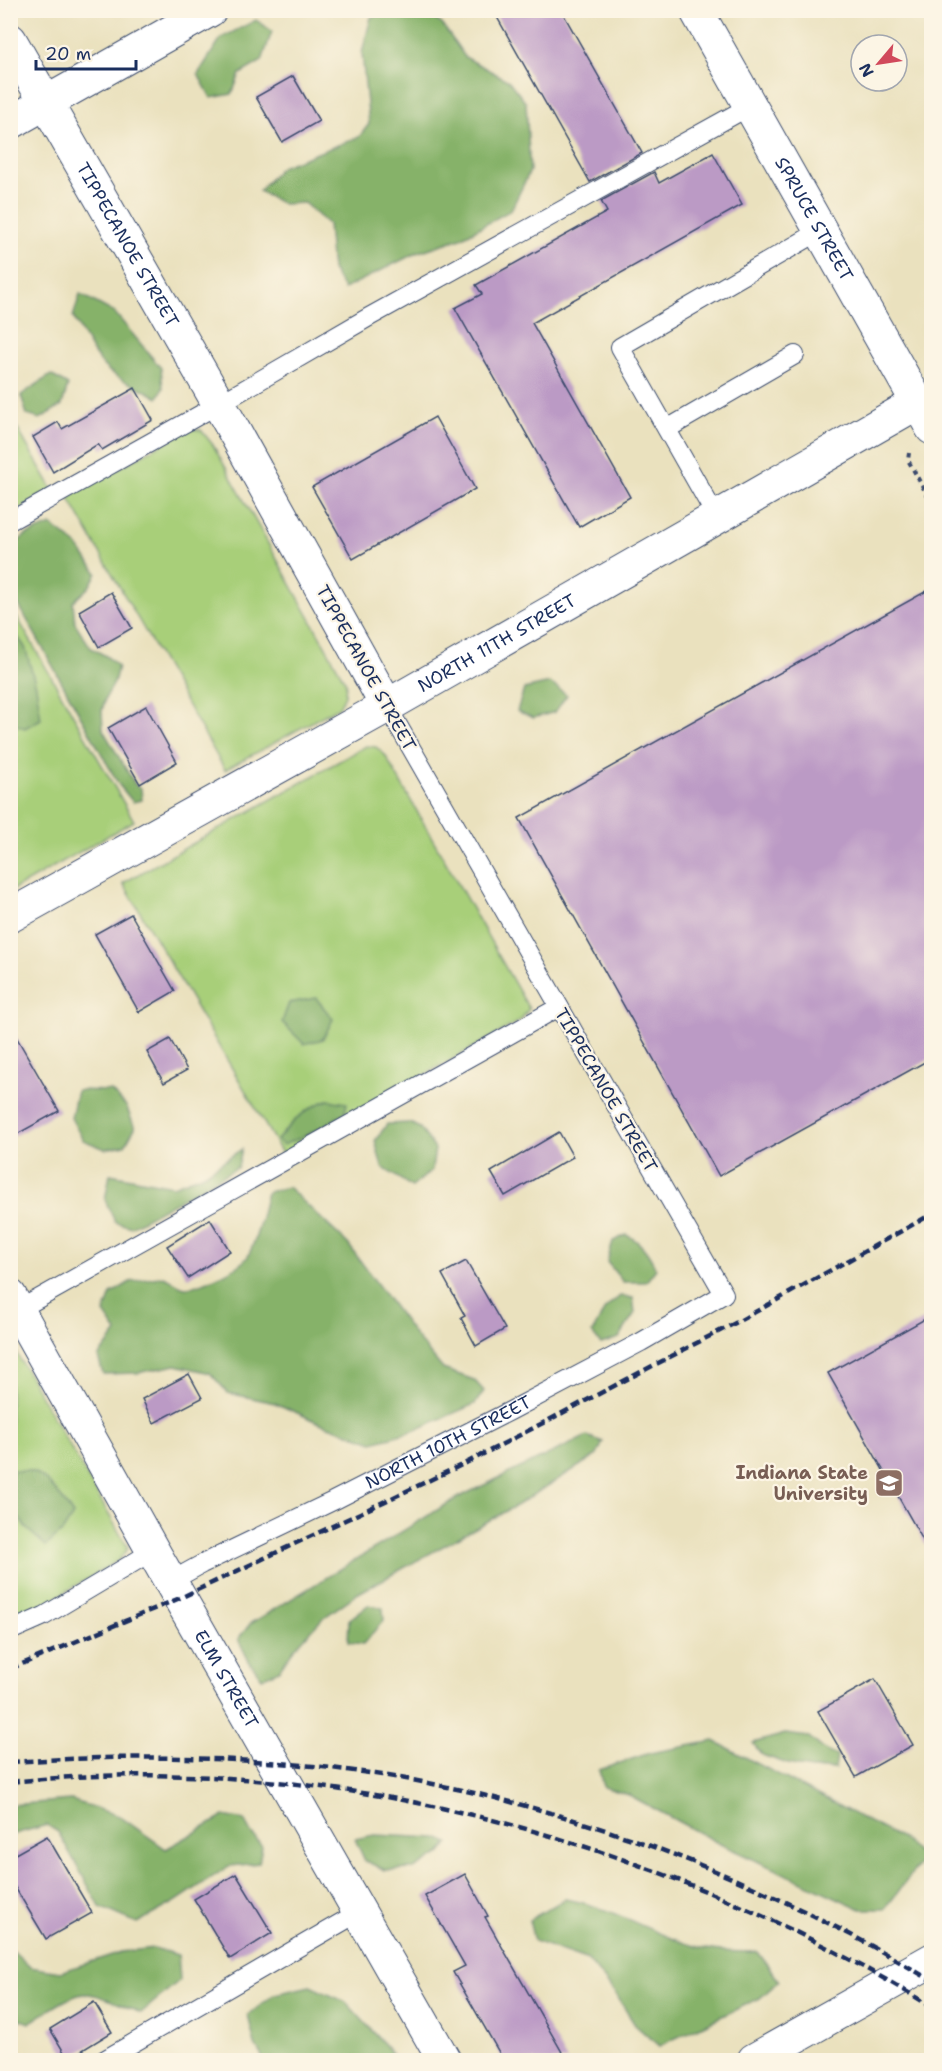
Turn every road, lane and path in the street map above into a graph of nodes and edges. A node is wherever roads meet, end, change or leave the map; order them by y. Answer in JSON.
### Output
{"nodes":[{"id":1,"x":210,"y":10,"type":"edge"},
{"id":2,"x":696,"y":10,"type":"edge"},
{"id":3,"x":10,"y":40,"type":"edge"},
{"id":4,"x":46,"y":103,"type":"junction"},
{"id":5,"x":750,"y":106,"type":"junction"},
{"id":6,"x":10,"y":123,"type":"edge"},
{"id":7,"x":820,"y":231,"type":"junction"},
{"id":8,"x":795,"y":355,"type":"dead end"},
{"id":9,"x":219,"y":404,"type":"junction"},
{"id":10,"x":924,"y":416,"type":"edge"},
{"id":11,"x":667,"y":429,"type":"junction"},
{"id":12,"x":717,"y":518,"type":"junction"},
{"id":13,"x":10,"y":521,"type":"edge"},
{"id":14,"x":387,"y":706,"type":"junction"},
{"id":15,"x":10,"y":916,"type":"edge"},
{"id":16,"x":559,"y":1007,"type":"junction"},
{"id":17,"x":724,"y":1294,"type":"joint"},
{"id":18,"x":13,"y":1307,"type":"edge"},
{"id":19,"x":153,"y":1551,"type":"junction"},
{"id":20,"x":171,"y":1581,"type":"junction"},
{"id":21,"x":10,"y":1631,"type":"edge"},
{"id":22,"x":361,"y":1911,"type":"junction"},
{"id":23,"x":932,"y":1960,"type":"edge"},
{"id":24,"x":104,"y":2061,"type":"edge"},
{"id":25,"x":444,"y":2061,"type":"edge"},
{"id":26,"x":754,"y":2061,"type":"edge"}],
"edges":[{"from":1,"to":4,"type":"street"},
{"from":2,"to":5,"type":"street","name":"SPRUCE STREET"},
{"from":3,"to":4,"type":"street","name":"TIPPECANOE STREET"},
{"from":4,"to":6,"type":"street"},
{"from":4,"to":9,"type":"street","name":"TIPPECANOE STREET"},
{"from":5,"to":7,"type":"street","name":"SPRUCE STREET"},
{"from":5,"to":9,"type":"lane"},
{"from":7,"to":10,"type":"street","name":"SPRUCE STREET"},
{"from":7,"to":11,"type":"lane"},
{"from":8,"to":11,"type":"lane"},
{"from":9,"to":13,"type":"lane"},
{"from":9,"to":14,"type":"street","name":"TIPPECANOE STREET"},
{"from":10,"to":12,"type":"street","name":"NORTH 11TH STREET"},
{"from":11,"to":12,"type":"lane"},
{"from":12,"to":14,"type":"street","name":"NORTH 11TH STREET"},
{"from":14,"to":15,"type":"street","name":"NORTH 11TH STREET"},
{"from":14,"to":16,"type":"lane","name":"TIPPECANOE STREET"},
{"from":16,"to":17,"type":"lane","name":"TIPPECANOE STREET"},
{"from":16,"to":18,"type":"lane"},
{"from":17,"to":20,"type":"lane","name":"NORTH 10TH STREET"},
{"from":18,"to":19,"type":"street","name":"ELM STREET"},
{"from":19,"to":20,"type":"street","name":"ELM STREET"},
{"from":19,"to":21,"type":"lane"},
{"from":20,"to":22,"type":"street","name":"ELM STREET"},
{"from":22,"to":24,"type":"lane"},
{"from":22,"to":25,"type":"street","name":"ELM STREET"},
{"from":23,"to":26,"type":"street"}]}
